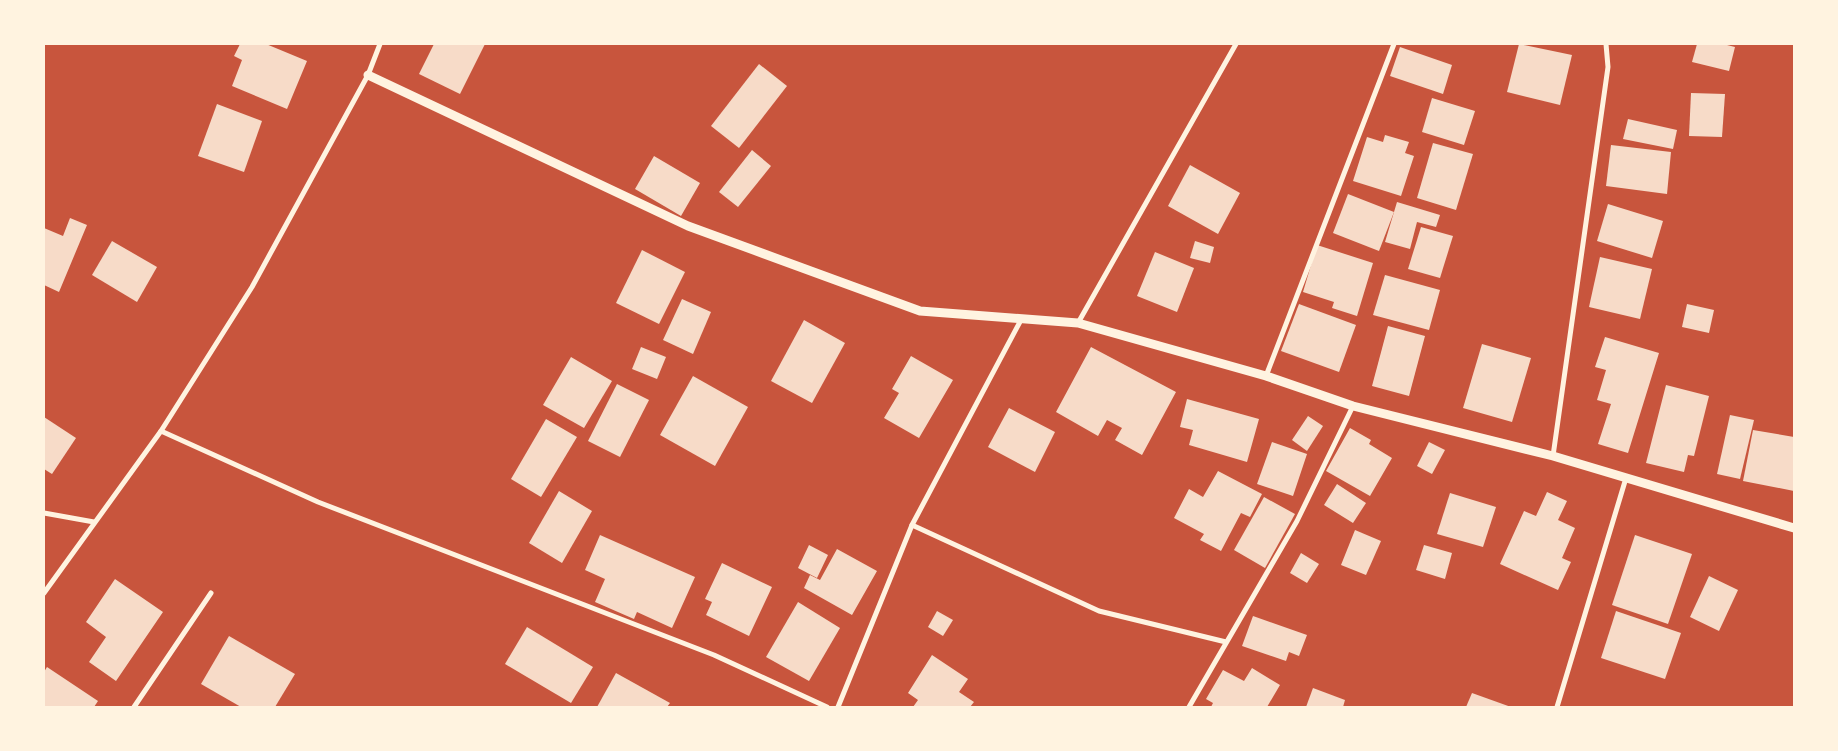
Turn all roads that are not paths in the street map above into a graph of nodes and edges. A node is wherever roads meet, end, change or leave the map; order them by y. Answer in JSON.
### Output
{"nodes":[{"id":1,"x":380,"y":44,"type":"edge"},
{"id":2,"x":1236,"y":44,"type":"edge"},
{"id":3,"x":1394,"y":44,"type":"edge"},
{"id":4,"x":1606,"y":44,"type":"edge"},
{"id":5,"x":368,"y":75,"type":"junction"},
{"id":6,"x":1022,"y":317,"type":"junction"},
{"id":7,"x":1078,"y":323,"type":"junction"},
{"id":8,"x":1266,"y":376,"type":"junction"},
{"id":9,"x":1353,"y":406,"type":"junction"},
{"id":10,"x":161,"y":431,"type":"junction"},
{"id":11,"x":1552,"y":456,"type":"junction"},
{"id":12,"x":1626,"y":478,"type":"junction"},
{"id":13,"x":44,"y":513,"type":"edge"},
{"id":14,"x":94,"y":522,"type":"junction"},
{"id":15,"x":912,"y":525,"type":"junction"},
{"id":16,"x":1794,"y":528,"type":"edge"},
{"id":17,"x":44,"y":593,"type":"edge"},
{"id":18,"x":211,"y":593,"type":"dead end"},
{"id":19,"x":1226,"y":642,"type":"junction"},
{"id":20,"x":134,"y":707,"type":"edge"},
{"id":21,"x":827,"y":707,"type":"edge"},
{"id":22,"x":838,"y":707,"type":"edge"},
{"id":23,"x":1189,"y":707,"type":"edge"},
{"id":24,"x":1557,"y":707,"type":"edge"}],
"edges":[{"from":1,"to":5,"type":"street"},
{"from":2,"to":7,"type":"street"},
{"from":3,"to":8,"type":"street"},
{"from":4,"to":11,"type":"street"},
{"from":5,"to":6,"type":"street"},
{"from":5,"to":10,"type":"street"},
{"from":6,"to":7,"type":"street"},
{"from":6,"to":15,"type":"street"},
{"from":7,"to":8,"type":"street"},
{"from":8,"to":9,"type":"street"},
{"from":9,"to":11,"type":"street"},
{"from":9,"to":19,"type":"street"},
{"from":10,"to":14,"type":"street"},
{"from":10,"to":21,"type":"street"},
{"from":11,"to":12,"type":"street"},
{"from":12,"to":16,"type":"street"},
{"from":12,"to":24,"type":"street"},
{"from":13,"to":14,"type":"street"},
{"from":14,"to":17,"type":"street"},
{"from":15,"to":19,"type":"street"},
{"from":15,"to":22,"type":"street"},
{"from":18,"to":20,"type":"street"},
{"from":19,"to":23,"type":"street"}]}
